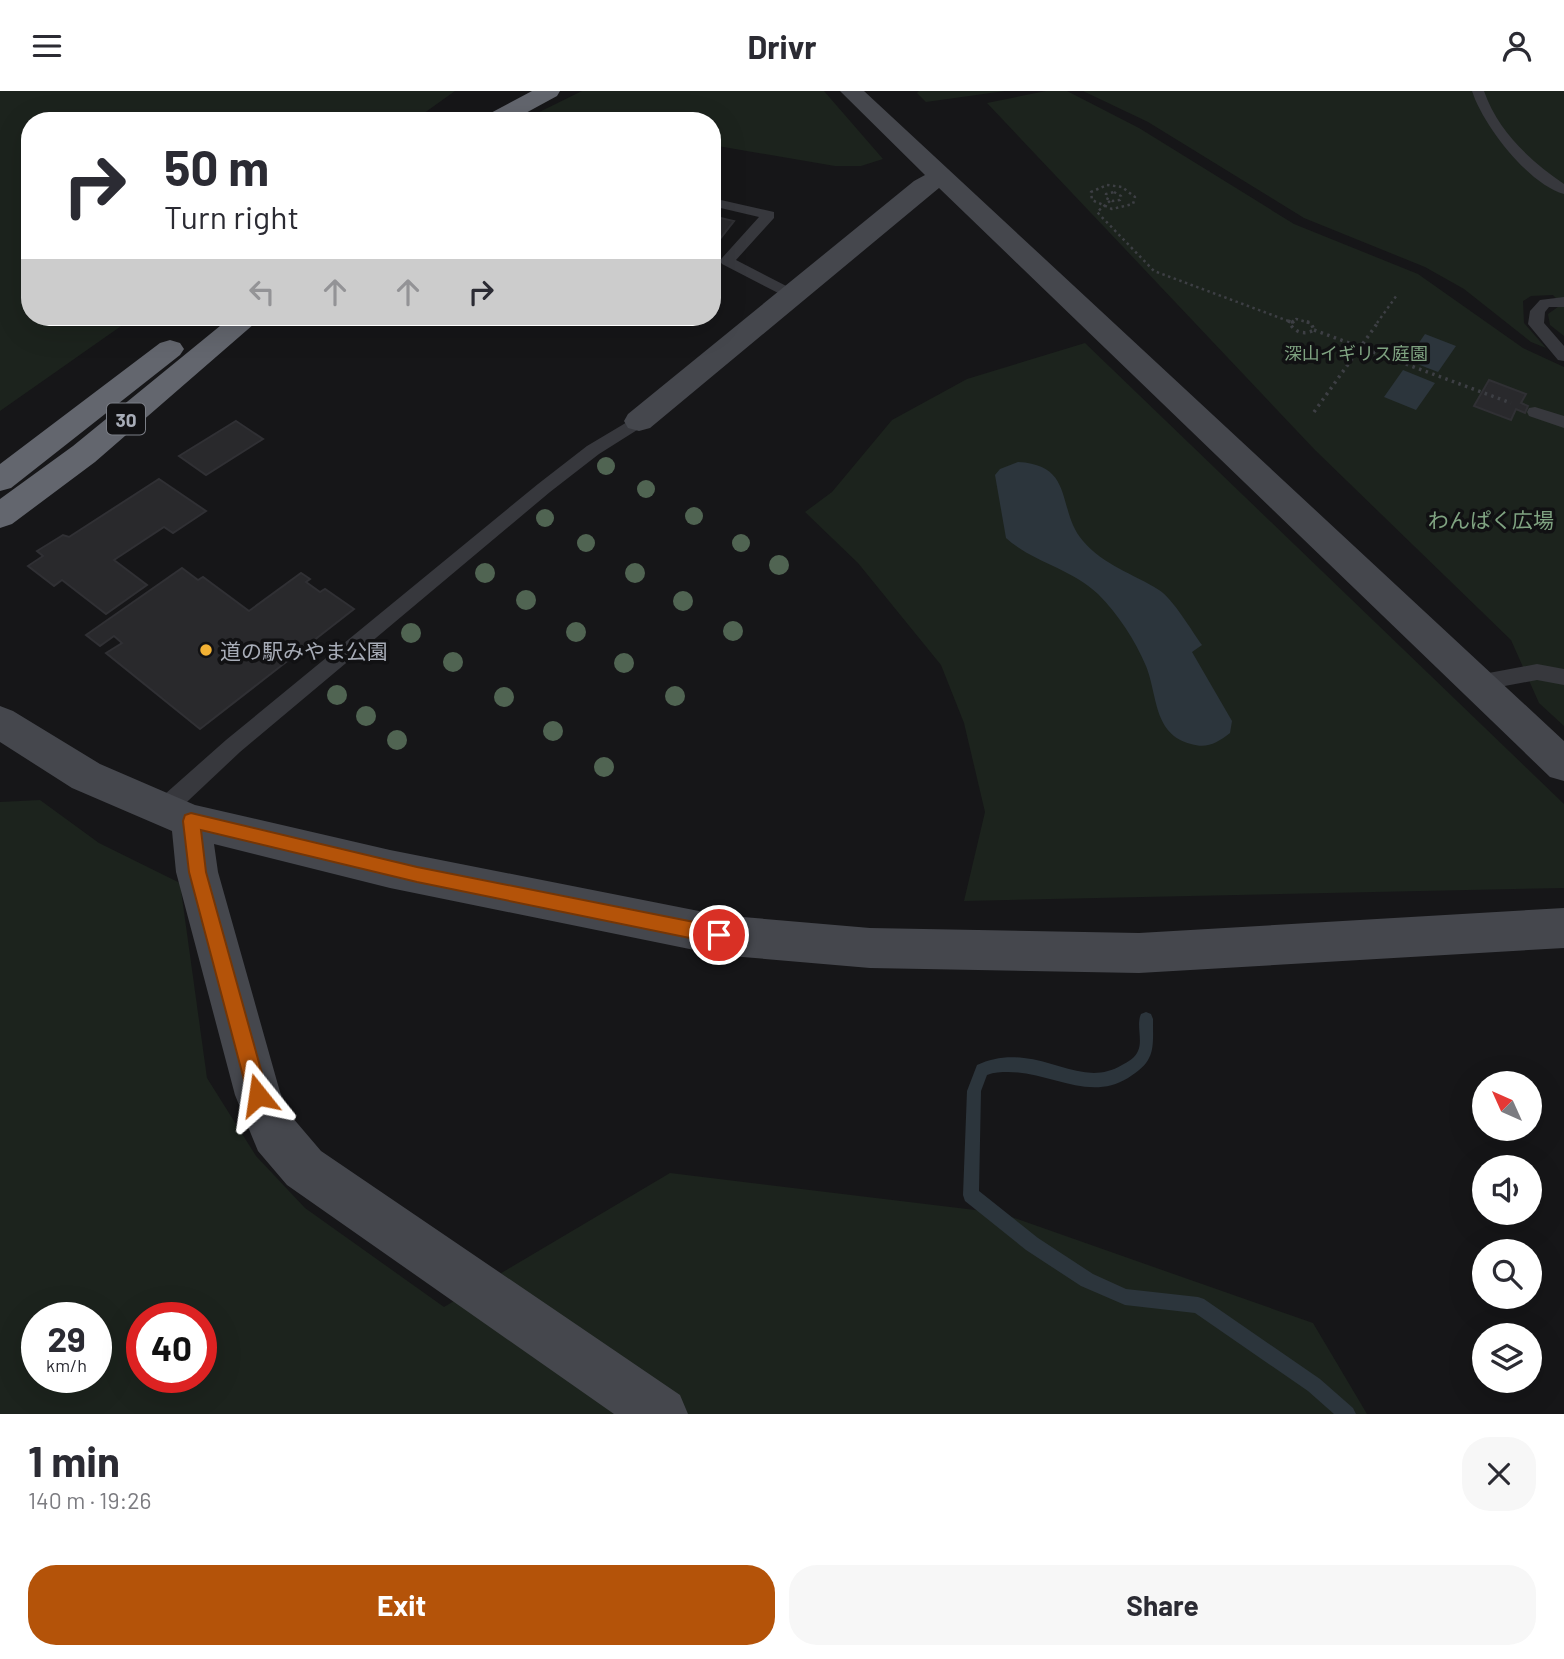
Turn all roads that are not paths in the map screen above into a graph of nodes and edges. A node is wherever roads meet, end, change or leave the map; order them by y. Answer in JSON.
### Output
{"nodes":[{"id":1,"x":514,"y":91,"type":"edge"},
{"id":2,"x":549,"y":91,"type":"edge"},
{"id":3,"x":851,"y":91,"type":"edge"},
{"id":4,"x":1478,"y":91,"type":"edge"},
{"id":5,"x":489,"y":112,"type":"edge"},
{"id":6,"x":496,"y":112,"type":"edge"},
{"id":7,"x":941,"y":177,"type":"junction"},
{"id":8,"x":1564,"y":190,"type":"edge"},
{"id":9,"x":721,"y":204,"type":"edge"},
{"id":10,"x":791,"y":294,"type":"junction"},
{"id":11,"x":1564,"y":302,"type":"edge"},
{"id":12,"x":198,"y":326,"type":"edge"},
{"id":13,"x":237,"y":326,"type":"edge"},
{"id":14,"x":1564,"y":356,"type":"edge"},
{"id":15,"x":1535,"y":412,"type":"road end"},
{"id":16,"x":639,"y":421,"type":"joint"},
{"id":17,"x":1564,"y":422,"type":"edge"},
{"id":18,"x":0,"y":480,"type":"edge"},
{"id":19,"x":0,"y":516,"type":"edge"},
{"id":20,"x":1564,"y":677,"type":"edge"},
{"id":21,"x":1478,"y":683,"type":"junction"},
{"id":22,"x":0,"y":722,"type":"edge"},
{"id":23,"x":1564,"y":765,"type":"edge"},
{"id":24,"x":178,"y":815,"type":"junction"},
{"id":25,"x":1564,"y":928,"type":"edge"},
{"id":26,"x":661,"y":1414,"type":"edge"}],
"edges":[{"from":1,"to":5,"type":"highway"},
{"from":2,"to":6,"type":"highway"},
{"from":3,"to":7,"type":"street"},
{"from":4,"to":8,"type":"lane"},
{"from":7,"to":10,"type":"street"},
{"from":7,"to":21,"type":"street"},
{"from":9,"to":10,"type":"lane"},
{"from":10,"to":16,"type":"street"},
{"from":11,"to":14,"type":"lane"},
{"from":12,"to":18,"type":"highway","number":"30"},
{"from":13,"to":19,"type":"highway","number":"30"},
{"from":15,"to":17,"type":"lane"},
{"from":16,"to":24,"type":"lane"},
{"from":20,"to":21,"type":"lane"},
{"from":21,"to":23,"type":"street"},
{"from":22,"to":24,"type":"street"},
{"from":24,"to":25,"type":"street"},
{"from":24,"to":26,"type":"street"}]}
